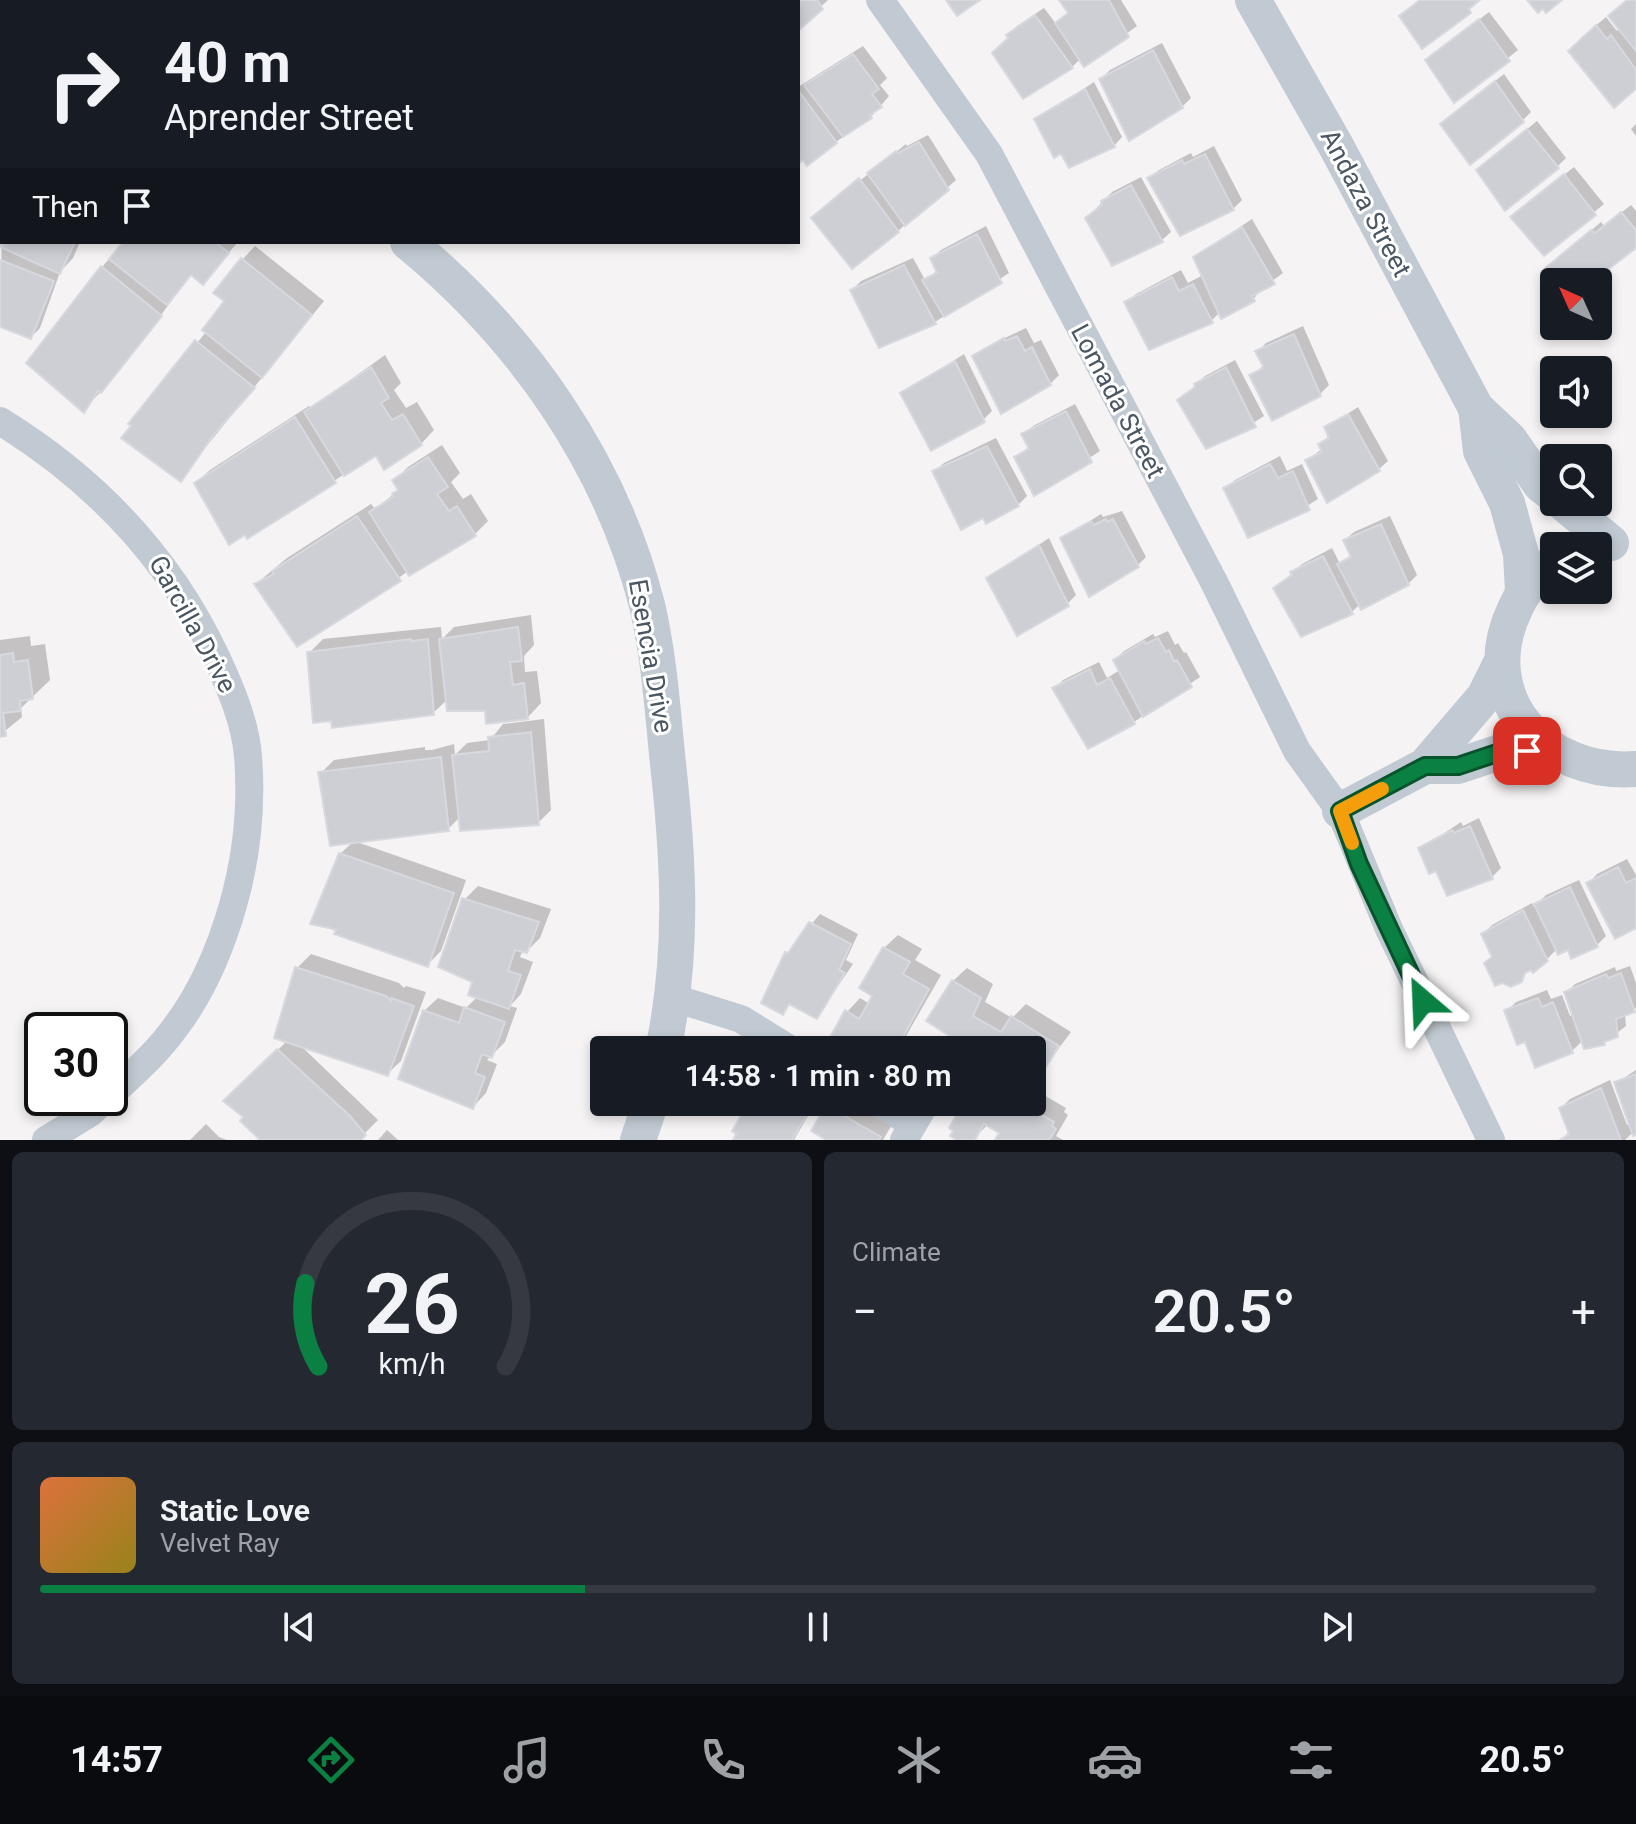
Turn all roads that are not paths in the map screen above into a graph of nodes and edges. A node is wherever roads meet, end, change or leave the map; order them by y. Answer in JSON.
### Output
{"nodes":[{"id":1,"x":880,"y":0,"type":"edge"},
{"id":2,"x":1253,"y":0,"type":"edge"},
{"id":3,"x":410,"y":244,"type":"edge"},
{"id":4,"x":1476,"y":408,"type":"junction"},
{"id":5,"x":0,"y":421,"type":"edge"},
{"id":6,"x":1540,"y":484,"type":"edge"},
{"id":7,"x":1579,"y":516,"type":"edge"},
{"id":8,"x":1614,"y":545,"type":"edge"},
{"id":9,"x":1540,"y":576,"type":"edge"},
{"id":10,"x":1523,"y":591,"type":"junction"},
{"id":11,"x":1502,"y":661,"type":"junction"},
{"id":12,"x":1550,"y":750,"type":"junction"},
{"id":13,"x":1425,"y":766,"type":"junction"},
{"id":14,"x":1626,"y":775,"type":"edge"},
{"id":15,"x":1340,"y":811,"type":"junction"},
{"id":16,"x":674,"y":998,"type":"junction"},
{"id":17,"x":666,"y":1036,"type":"edge"},
{"id":18,"x":768,"y":1036,"type":"edge"},
{"id":19,"x":128,"y":1078,"type":"edge"},
{"id":20,"x":80,"y":1116,"type":"edge"},
{"id":21,"x":646,"y":1116,"type":"edge"},
{"id":22,"x":46,"y":1140,"type":"edge"},
{"id":23,"x":638,"y":1140,"type":"edge"},
{"id":24,"x":1491,"y":1140,"type":"edge"}],
"edges":[{"from":1,"to":15,"type":"street","name":"Lomada Street"},
{"from":2,"to":4,"type":"street","name":"Andaza Street"},
{"from":3,"to":16,"type":"street","name":"Esencia Drive"},
{"from":4,"to":6,"type":"street","name":"Andaza Street"},
{"from":4,"to":10,"type":"street","name":"Andaza Street"},
{"from":5,"to":19,"type":"street","name":"Garcilla Drive"},
{"from":7,"to":8,"type":"street"},
{"from":9,"to":10,"type":"street"},
{"from":10,"to":11,"type":"street"},
{"from":11,"to":12,"type":"street"},
{"from":11,"to":13,"type":"street"},
{"from":12,"to":13,"type":"street"},
{"from":12,"to":14,"type":"street"},
{"from":13,"to":15,"type":"street"},
{"from":15,"to":24,"type":"street","name":"Lomada Street"},
{"from":16,"to":17,"type":"street","name":"Esencia Drive"},
{"from":16,"to":18,"type":"street"},
{"from":20,"to":22,"type":"street","name":"Garcilla Drive"},
{"from":21,"to":23,"type":"street"}]}
